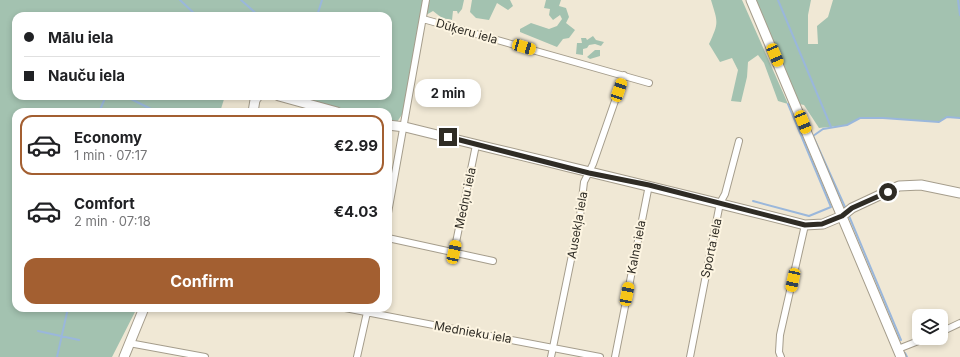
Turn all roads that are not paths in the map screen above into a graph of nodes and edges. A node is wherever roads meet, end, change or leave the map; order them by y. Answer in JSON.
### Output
{"nodes":[{"id":1,"x":426,"y":0,"type":"edge"},
{"id":2,"x":751,"y":0,"type":"edge"},
{"id":3,"x":423,"y":19,"type":"junction"},
{"id":4,"x":624,"y":75,"type":"junction"},
{"id":5,"x":649,"y":83,"type":"dead end"},
{"id":6,"x":293,"y":100,"type":"edge"},
{"id":7,"x":321,"y":108,"type":"edge"},
{"id":8,"x":392,"y":125,"type":"edge"},
{"id":9,"x":405,"y":127,"type":"junction"},
{"id":10,"x":739,"y":141,"type":"dead end"},
{"id":11,"x":476,"y":145,"type":"junction"},
{"id":12,"x":589,"y":173,"type":"junction"},
{"id":13,"x":649,"y":185,"type":"junction"},
{"id":14,"x":392,"y":193,"type":"edge"},
{"id":15,"x":960,"y":193,"type":"edge"},
{"id":16,"x":720,"y":204,"type":"junction"},
{"id":17,"x":842,"y":216,"type":"junction"},
{"id":18,"x":805,"y":225,"type":"junction"},
{"id":19,"x":392,"y":239,"type":"edge"},
{"id":20,"x":454,"y":252,"type":"junction"},
{"id":21,"x":493,"y":261,"type":"dead end"},
{"id":22,"x":142,"y":312,"type":"edge"},
{"id":23,"x":368,"y":312,"type":"edge"},
{"id":24,"x":378,"y":312,"type":"edge"},
{"id":25,"x":960,"y":323,"type":"edge"},
{"id":26,"x":948,"y":329,"type":"edge"},
{"id":27,"x":130,"y":343,"type":"junction"},
{"id":28,"x":913,"y":345,"type":"edge"},
{"id":29,"x":553,"y":347,"type":"junction"},
{"id":30,"x":899,"y":353,"type":"edge"},
{"id":31,"x":124,"y":357,"type":"edge"},
{"id":32,"x":205,"y":357,"type":"edge"},
{"id":33,"x":357,"y":357,"type":"edge"},
{"id":34,"x":551,"y":357,"type":"edge"},
{"id":35,"x":600,"y":357,"type":"edge"},
{"id":36,"x":615,"y":357,"type":"edge"},
{"id":37,"x":690,"y":357,"type":"edge"},
{"id":38,"x":781,"y":357,"type":"edge"}],
"edges":[{"from":1,"to":3,"type":"street"},
{"from":2,"to":17,"type":"street"},
{"from":3,"to":4,"type":"street","name":"Dūķeru iela"},
{"from":3,"to":9,"type":"street"},
{"from":4,"to":5,"type":"street","name":"Dūķeru iela"},
{"from":4,"to":12,"type":"street","name":"Ausekļa iela"},
{"from":6,"to":7,"type":"street"},
{"from":8,"to":9,"type":"street"},
{"from":9,"to":11,"type":"street"},
{"from":9,"to":14,"type":"street"},
{"from":10,"to":16,"type":"street","name":"Sporta iela"},
{"from":11,"to":12,"type":"street"},
{"from":11,"to":20,"type":"street","name":"Medņu iela"},
{"from":12,"to":13,"type":"street"},
{"from":12,"to":29,"type":"street","name":"Ausekļa iela"},
{"from":13,"to":16,"type":"street"},
{"from":13,"to":36,"type":"street","name":"Kalna iela"},
{"from":15,"to":17,"type":"street"},
{"from":16,"to":18,"type":"street"},
{"from":16,"to":37,"type":"street","name":"Sporta iela"},
{"from":17,"to":18,"type":"street"},
{"from":17,"to":30,"type":"street"},
{"from":18,"to":38,"type":"street"},
{"from":19,"to":20,"type":"street"},
{"from":20,"to":21,"type":"street"},
{"from":22,"to":27,"type":"street"},
{"from":23,"to":33,"type":"street"},
{"from":24,"to":29,"type":"street","name":"Mednieku iela"},
{"from":25,"to":26,"type":"street"},
{"from":27,"to":31,"type":"street"},
{"from":27,"to":32,"type":"street"},
{"from":28,"to":30,"type":"street"},
{"from":29,"to":34,"type":"street","name":"Ausekļa iela"},
{"from":29,"to":35,"type":"street","name":"Mednieku iela"}]}
